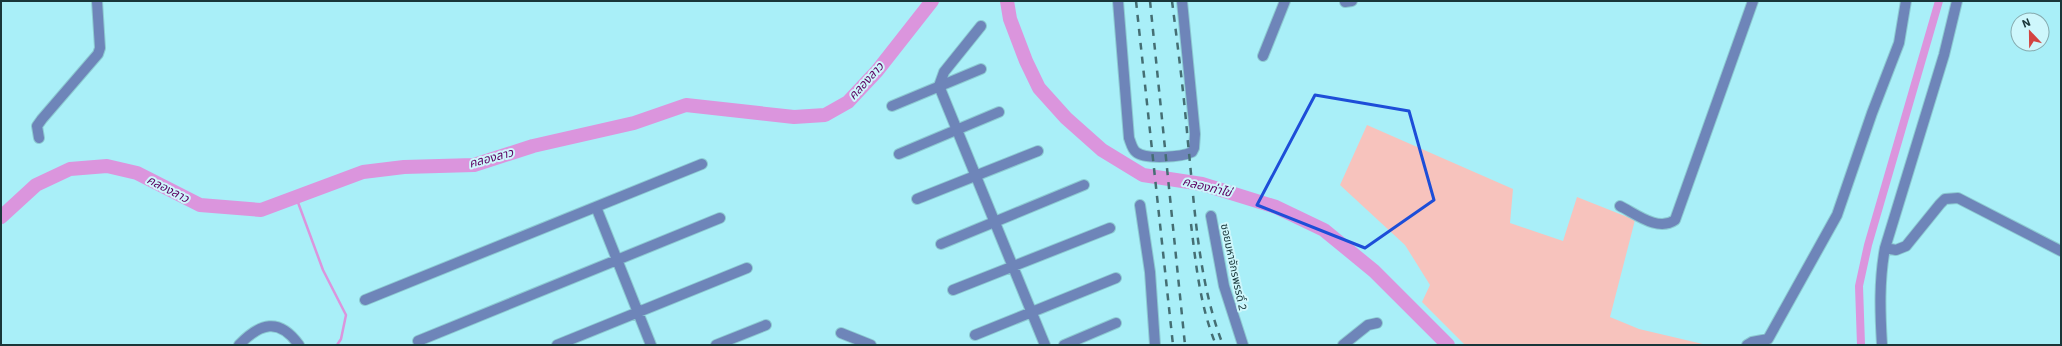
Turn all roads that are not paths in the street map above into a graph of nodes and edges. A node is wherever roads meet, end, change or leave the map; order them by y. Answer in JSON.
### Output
{"nodes":[{"id":1,"x":97,"y":1,"type":"edge"},
{"id":2,"x":1118,"y":1,"type":"edge"},
{"id":3,"x":1182,"y":1,"type":"edge"},
{"id":4,"x":1285,"y":1,"type":"edge"},
{"id":5,"x":1753,"y":1,"type":"edge"},
{"id":6,"x":1906,"y":1,"type":"edge"},
{"id":7,"x":1957,"y":1,"type":"edge"},
{"id":8,"x":981,"y":26,"type":"dead end"},
{"id":9,"x":1264,"y":56,"type":"dead end"},
{"id":10,"x":981,"y":69,"type":"dead end"},
{"id":11,"x":939,"y":86,"type":"junction"},
{"id":12,"x":892,"y":106,"type":"dead end"},
{"id":13,"x":999,"y":112,"type":"dead end"},
{"id":14,"x":957,"y":130,"type":"junction"},
{"id":15,"x":39,"y":138,"type":"dead end"},
{"id":16,"x":1038,"y":151,"type":"dead end"},
{"id":17,"x":899,"y":154,"type":"dead end"},
{"id":18,"x":702,"y":164,"type":"dead end"},
{"id":19,"x":976,"y":176,"type":"junction"},
{"id":20,"x":1084,"y":185,"type":"dead end"},
{"id":21,"x":917,"y":199,"type":"dead end"},
{"id":22,"x":1140,"y":205,"type":"dead end"},
{"id":23,"x":596,"y":206,"type":"junction"},
{"id":24,"x":1620,"y":206,"type":"dead end"},
{"id":25,"x":1211,"y":216,"type":"dead end"},
{"id":26,"x":720,"y":218,"type":"dead end"},
{"id":27,"x":995,"y":223,"type":"junction"},
{"id":28,"x":1110,"y":228,"type":"dead end"},
{"id":29,"x":941,"y":244,"type":"dead end"},
{"id":30,"x":1885,"y":248,"type":"junction"},
{"id":31,"x":2061,"y":251,"type":"edge"},
{"id":32,"x":617,"y":260,"type":"junction"},
{"id":33,"x":747,"y":268,"type":"dead end"},
{"id":34,"x":1013,"y":268,"type":"junction"},
{"id":35,"x":1116,"y":278,"type":"dead end"},
{"id":36,"x":953,"y":290,"type":"dead end"},
{"id":37,"x":365,"y":300,"type":"dead end"},
{"id":38,"x":638,"y":311,"type":"junction"},
{"id":39,"x":1031,"y":313,"type":"junction"},
{"id":40,"x":1116,"y":323,"type":"dead end"},
{"id":41,"x":1377,"y":323,"type":"dead end"},
{"id":42,"x":766,"y":325,"type":"dead end"},
{"id":43,"x":841,"y":333,"type":"dead end"},
{"id":44,"x":975,"y":335,"type":"dead end"},
{"id":45,"x":418,"y":342,"type":"dead end"},
{"id":46,"x":239,"y":345,"type":"edge"},
{"id":47,"x":299,"y":345,"type":"edge"},
{"id":48,"x":557,"y":345,"type":"edge"},
{"id":49,"x":651,"y":345,"type":"edge"},
{"id":50,"x":716,"y":345,"type":"edge"},
{"id":51,"x":871,"y":345,"type":"edge"},
{"id":52,"x":1045,"y":345,"type":"edge"},
{"id":53,"x":1064,"y":345,"type":"edge"},
{"id":54,"x":1155,"y":345,"type":"edge"},
{"id":55,"x":1243,"y":345,"type":"edge"},
{"id":56,"x":1343,"y":345,"type":"edge"},
{"id":57,"x":1747,"y":345,"type":"edge"},
{"id":58,"x":1882,"y":345,"type":"edge"}],
"edges":[{"from":1,"to":15,"type":"street"},
{"from":2,"to":3,"type":"street"},
{"from":4,"to":9,"type":"street"},
{"from":5,"to":24,"type":"street"},
{"from":6,"to":57,"type":"street"},
{"from":7,"to":30,"type":"street"},
{"from":8,"to":11,"type":"street"},
{"from":10,"to":11,"type":"street"},
{"from":11,"to":12,"type":"street"},
{"from":11,"to":14,"type":"street"},
{"from":13,"to":14,"type":"street"},
{"from":14,"to":17,"type":"street"},
{"from":14,"to":19,"type":"street"},
{"from":16,"to":19,"type":"street"},
{"from":18,"to":23,"type":"street"},
{"from":19,"to":21,"type":"street"},
{"from":19,"to":27,"type":"street"},
{"from":20,"to":27,"type":"street"},
{"from":22,"to":54,"type":"street"},
{"from":23,"to":32,"type":"street"},
{"from":23,"to":37,"type":"street"},
{"from":25,"to":55,"type":"street","name":"ซอยมหาจักรพรรดิ์ 2"},
{"from":26,"to":32,"type":"street"},
{"from":27,"to":29,"type":"street"},
{"from":27,"to":34,"type":"street"},
{"from":28,"to":34,"type":"street"},
{"from":30,"to":31,"type":"street"},
{"from":30,"to":58,"type":"street"},
{"from":32,"to":38,"type":"street"},
{"from":32,"to":45,"type":"street"},
{"from":33,"to":38,"type":"street"},
{"from":34,"to":36,"type":"street"},
{"from":34,"to":39,"type":"street"},
{"from":35,"to":39,"type":"street"},
{"from":38,"to":48,"type":"street"},
{"from":38,"to":49,"type":"street"},
{"from":39,"to":44,"type":"street"},
{"from":39,"to":52,"type":"street"},
{"from":40,"to":53,"type":"street"},
{"from":41,"to":56,"type":"street"},
{"from":42,"to":50,"type":"street"},
{"from":43,"to":51,"type":"street"},
{"from":46,"to":47,"type":"street"}]}
